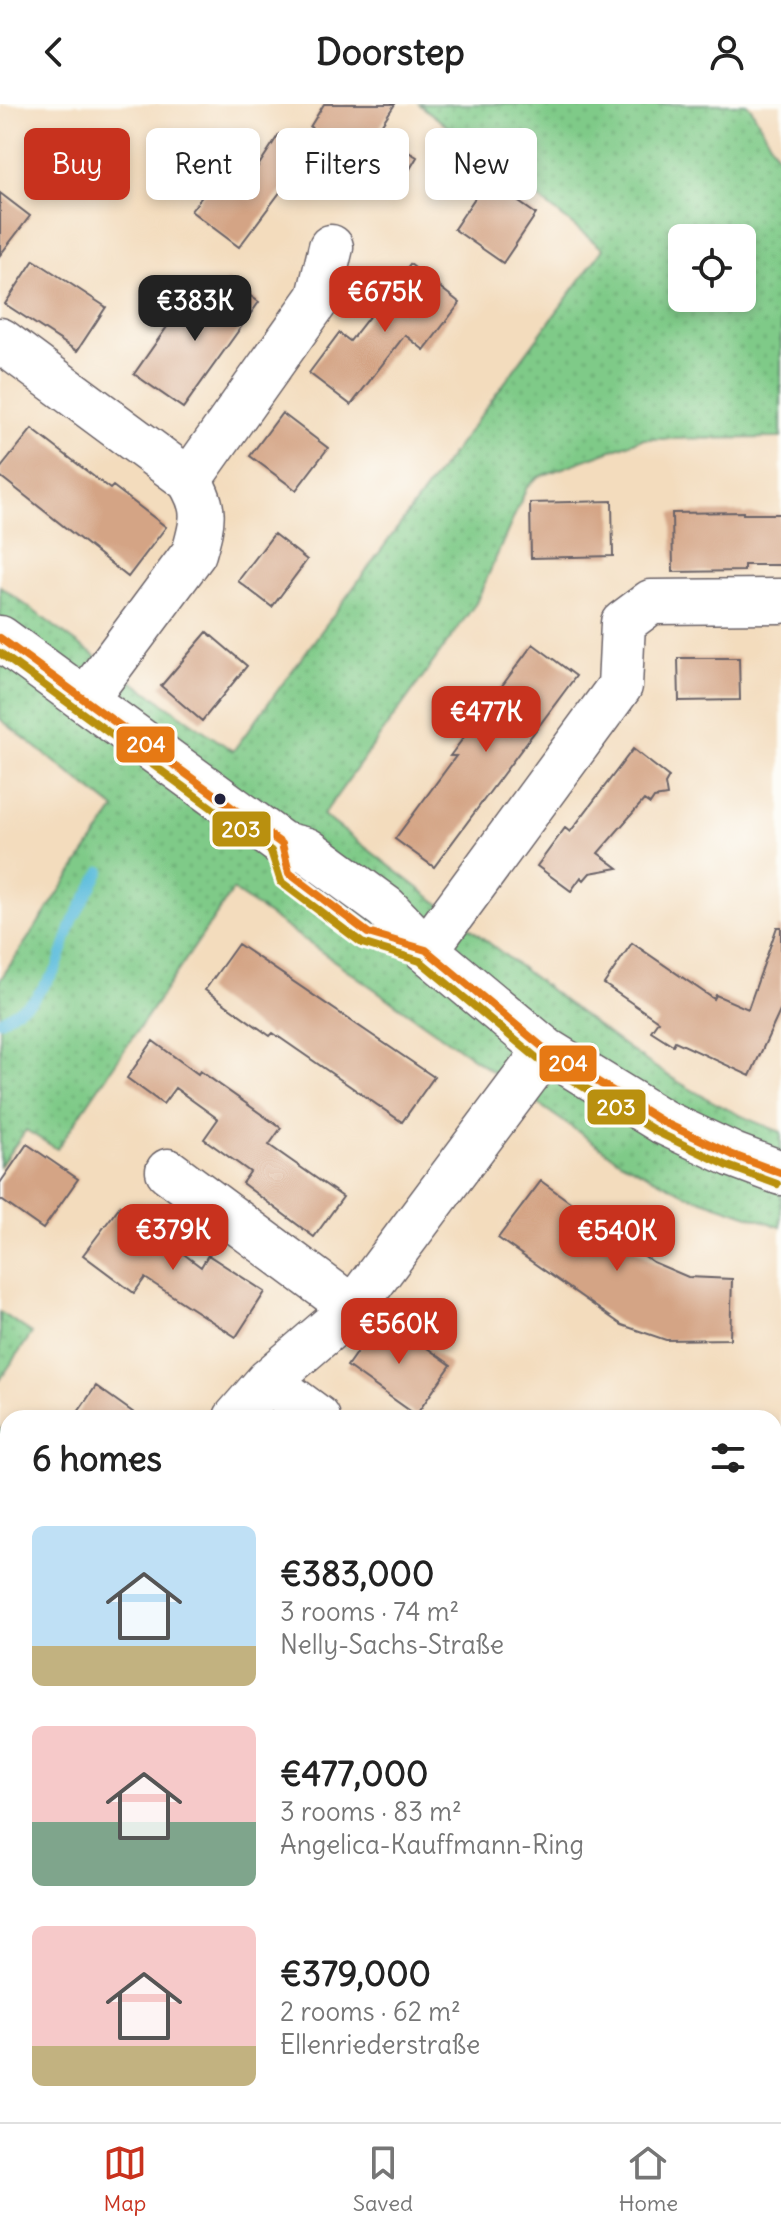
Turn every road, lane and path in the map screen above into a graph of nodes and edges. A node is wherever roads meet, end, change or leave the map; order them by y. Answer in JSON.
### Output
{"nodes":[{"id":1,"x":331,"y":247,"type":"dead end"},
{"id":2,"x":0,"y":340,"type":"edge"},
{"id":3,"x":189,"y":480,"type":"junction"},
{"id":4,"x":781,"y":601,"type":"edge"},
{"id":5,"x":0,"y":638,"type":"edge"},
{"id":6,"x":85,"y":700,"type":"junction"},
{"id":7,"x":426,"y":950,"type":"junction"},
{"id":8,"x":546,"y":1050,"type":"junction"},
{"id":9,"x":168,"y":1171,"type":"dead end"},
{"id":10,"x":781,"y":1173,"type":"edge"},
{"id":11,"x":353,"y":1308,"type":"junction"},
{"id":12,"x":268,"y":1381,"type":"junction"},
{"id":13,"x":243,"y":1410,"type":"edge"},
{"id":14,"x":307,"y":1410,"type":"edge"}],
"edges":[{"from":1,"to":3,"type":"street"},
{"from":2,"to":3,"type":"street"},
{"from":3,"to":6,"type":"street"},
{"from":4,"to":7,"type":"street"},
{"from":5,"to":6,"type":"street"},
{"from":6,"to":7,"type":"street"},
{"from":7,"to":8,"type":"street"},
{"from":8,"to":10,"type":"street"},
{"from":8,"to":11,"type":"street"},
{"from":9,"to":11,"type":"street"},
{"from":11,"to":12,"type":"street"},
{"from":12,"to":13,"type":"street"},
{"from":12,"to":14,"type":"street"}]}
